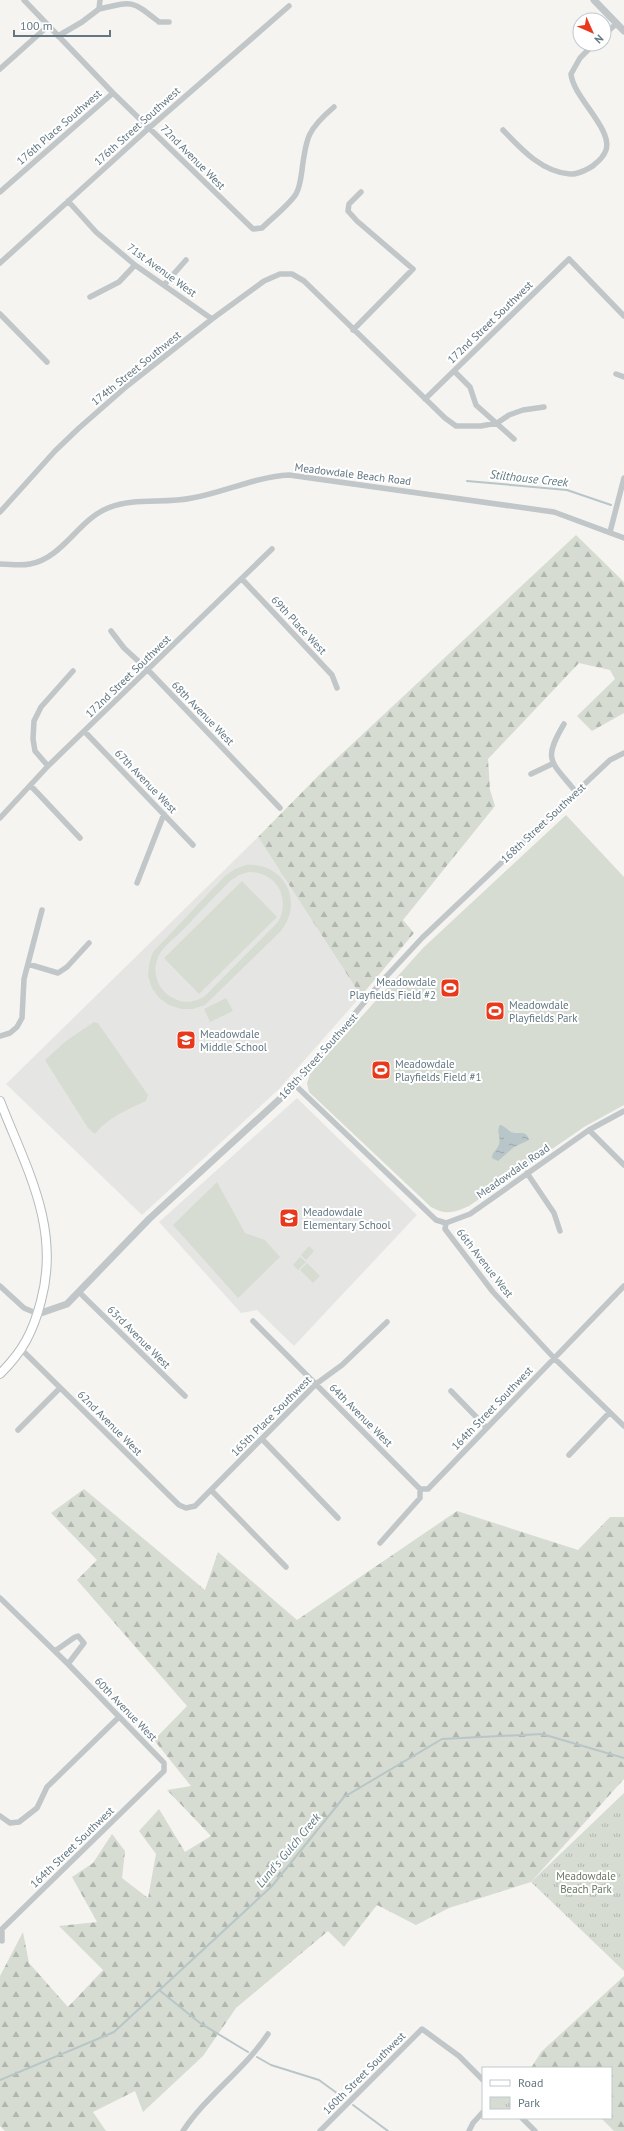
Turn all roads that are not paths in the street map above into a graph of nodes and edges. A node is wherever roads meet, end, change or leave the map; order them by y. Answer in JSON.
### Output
{"nodes":[{"id":1,"x":24,"y":0,"type":"edge"},
{"id":2,"x":100,"y":0,"type":"edge"},
{"id":3,"x":594,"y":0,"type":"edge"},
{"id":4,"x":289,"y":6,"type":"dead end"},
{"id":5,"x":99,"y":9,"type":"junction"},
{"id":6,"x":169,"y":22,"type":"dead end"},
{"id":7,"x":617,"y":23,"type":"junction"},
{"id":8,"x":48,"y":26,"type":"junction"},
{"id":9,"x":612,"y":28,"type":"edge"},
{"id":10,"x":624,"y":31,"type":"edge"},
{"id":11,"x":58,"y":36,"type":"junction"},
{"id":12,"x":586,"y":52,"type":"edge"},
{"id":13,"x":0,"y":69,"type":"edge"},
{"id":14,"x":113,"y":93,"type":"junction"},
{"id":15,"x":334,"y":108,"type":"dead end"},
{"id":16,"x":149,"y":128,"type":"junction"},
{"id":17,"x":503,"y":130,"type":"dead end"},
{"id":18,"x":0,"y":192,"type":"edge"},
{"id":19,"x":361,"y":192,"type":"dead end"},
{"id":20,"x":68,"y":201,"type":"junction"},
{"id":21,"x":186,"y":260,"type":"dead end"},
{"id":22,"x":0,"y":263,"type":"edge"},
{"id":23,"x":135,"y":265,"type":"junction"},
{"id":24,"x":164,"y":285,"type":"junction"},
{"id":25,"x":90,"y":297,"type":"dead end"},
{"id":26,"x":0,"y":314,"type":"edge"},
{"id":27,"x":624,"y":316,"type":"edge"},
{"id":28,"x":212,"y":319,"type":"junction"},
{"id":29,"x":353,"y":330,"type":"junction"},
{"id":30,"x":48,"y":362,"type":"dead end"},
{"id":31,"x":454,"y":371,"type":"junction"},
{"id":32,"x":616,"y":374,"type":"dead end"},
{"id":33,"x":624,"y":377,"type":"edge"},
{"id":34,"x":425,"y":399,"type":"junction"},
{"id":35,"x":544,"y":407,"type":"dead end"},
{"id":36,"x":497,"y":423,"type":"junction"},
{"id":37,"x":514,"y":439,"type":"dead end"},
{"id":38,"x":624,"y":478,"type":"edge"},
{"id":39,"x":0,"y":512,"type":"edge"},
{"id":40,"x":610,"y":532,"type":"junction"},
{"id":41,"x":624,"y":538,"type":"edge"},
{"id":42,"x":272,"y":549,"type":"dead end"},
{"id":43,"x":0,"y":564,"type":"edge"},
{"id":44,"x":242,"y":579,"type":"junction"},
{"id":45,"x":111,"y":631,"type":"dead end"},
{"id":46,"x":148,"y":670,"type":"junction"},
{"id":47,"x":73,"y":671,"type":"dead end"},
{"id":48,"x":337,"y":688,"type":"dead end"},
{"id":49,"x":564,"y":724,"type":"dead end"},
{"id":50,"x":85,"y":732,"type":"junction"},
{"id":51,"x":624,"y":753,"type":"edge"},
{"id":52,"x":552,"y":764,"type":"junction"},
{"id":53,"x":48,"y":766,"type":"junction"},
{"id":54,"x":531,"y":774,"type":"dead end"},
{"id":55,"x":31,"y":786,"type":"junction"},
{"id":56,"x":576,"y":792,"type":"junction"},
{"id":57,"x":280,"y":808,"type":"dead end"},
{"id":58,"x":164,"y":814,"type":"junction"},
{"id":59,"x":0,"y":818,"type":"edge"},
{"id":60,"x":80,"y":838,"type":"dead end"},
{"id":61,"x":193,"y":845,"type":"dead end"},
{"id":62,"x":137,"y":883,"type":"dead end"},
{"id":63,"x":42,"y":910,"type":"dead end"},
{"id":64,"x":89,"y":943,"type":"dead end"},
{"id":65,"x":28,"y":964,"type":"junction"},
{"id":66,"x":0,"y":1036,"type":"edge"},
{"id":67,"x":295,"y":1086,"type":"junction"},
{"id":68,"x":0,"y":1101,"type":"edge"},
{"id":69,"x":624,"y":1111,"type":"edge"},
{"id":70,"x":589,"y":1130,"type":"junction"},
{"id":71,"x":624,"y":1165,"type":"edge"},
{"id":72,"x":527,"y":1173,"type":"junction"},
{"id":73,"x":446,"y":1223,"type":"junction"},
{"id":74,"x":560,"y":1231,"type":"dead end"},
{"id":75,"x":0,"y":1286,"type":"edge"},
{"id":76,"x":624,"y":1286,"type":"edge"},
{"id":77,"x":79,"y":1292,"type":"junction"},
{"id":78,"x":38,"y":1314,"type":"junction"},
{"id":79,"x":253,"y":1321,"type":"dead end"},
{"id":80,"x":387,"y":1322,"type":"dead end"},
{"id":81,"x":22,"y":1350,"type":"junction"},
{"id":82,"x":554,"y":1358,"type":"junction"},
{"id":83,"x":0,"y":1374,"type":"edge"},
{"id":84,"x":316,"y":1384,"type":"junction"},
{"id":85,"x":60,"y":1388,"type":"junction"},
{"id":86,"x":451,"y":1390,"type":"dead end"},
{"id":87,"x":185,"y":1396,"type":"dead end"},
{"id":88,"x":609,"y":1413,"type":"junction"},
{"id":89,"x":624,"y":1426,"type":"edge"},
{"id":90,"x":486,"y":1428,"type":"junction"},
{"id":91,"x":18,"y":1430,"type":"dead end"},
{"id":92,"x":262,"y":1439,"type":"junction"},
{"id":93,"x":568,"y":1455,"type":"dead end"},
{"id":94,"x":420,"y":1489,"type":"junction"},
{"id":95,"x":211,"y":1490,"type":"junction"},
{"id":96,"x":186,"y":1508,"type":"joint"},
{"id":97,"x":338,"y":1518,"type":"dead end"},
{"id":98,"x":380,"y":1543,"type":"dead end"},
{"id":99,"x":286,"y":1567,"type":"dead end"},
{"id":100,"x":0,"y":1598,"type":"edge"},
{"id":101,"x":55,"y":1651,"type":"junction"},
{"id":102,"x":68,"y":1664,"type":"junction"},
{"id":103,"x":120,"y":1717,"type":"junction"},
{"id":104,"x":164,"y":1771,"type":"joint"},
{"id":105,"x":0,"y":1816,"type":"edge"},
{"id":106,"x":2,"y":1941,"type":"dead end"},
{"id":107,"x":268,"y":2034,"type":"dead end"},
{"id":108,"x":482,"y":2079,"type":"edge"},
{"id":109,"x":482,"y":2113,"type":"edge"},
{"id":110,"x":523,"y":2119,"type":"edge"},
{"id":111,"x":183,"y":2131,"type":"edge"},
{"id":112,"x":320,"y":2131,"type":"edge"},
{"id":113,"x":469,"y":2131,"type":"edge"},
{"id":114,"x":535,"y":2131,"type":"edge"}],
"edges":[{"from":1,"to":8,"type":"street","name":"72nd Avenue West"},
{"from":2,"to":5,"type":"street"},
{"from":3,"to":7,"type":"street"},
{"from":4,"to":16,"type":"street","name":"176th Street Southwest"},
{"from":5,"to":6,"type":"street"},
{"from":5,"to":11,"type":"street"},
{"from":7,"to":9,"type":"street"},
{"from":7,"to":10,"type":"street"},
{"from":8,"to":11,"type":"street","name":"72nd Avenue West"},
{"from":8,"to":13,"type":"street"},
{"from":11,"to":14,"type":"street","name":"72nd Avenue West"},
{"from":12,"to":17,"type":"street"},
{"from":14,"to":16,"type":"street","name":"72nd Avenue West"},
{"from":14,"to":18,"type":"street","name":"176th Place Southwest"},
{"from":15,"to":16,"type":"street","name":"72nd Avenue West"},
{"from":16,"to":20,"type":"street","name":"176th Street Southwest"},
{"from":19,"to":29,"type":"street"},
{"from":20,"to":22,"type":"street","name":"176th Street Southwest"},
{"from":20,"to":23,"type":"street","name":"71st Avenue West"},
{"from":21,"to":24,"type":"street"},
{"from":23,"to":24,"type":"street","name":"71st Avenue West"},
{"from":23,"to":25,"type":"street"},
{"from":24,"to":28,"type":"street","name":"71st Avenue West"},
{"from":26,"to":30,"type":"street"},
{"from":27,"to":31,"type":"street","name":"172nd Street Southwest"},
{"from":28,"to":29,"type":"street","name":"174th Street Southwest"},
{"from":28,"to":39,"type":"street","name":"174th Street Southwest"},
{"from":29,"to":34,"type":"street"},
{"from":31,"to":34,"type":"street","name":"172nd Street Southwest"},
{"from":31,"to":36,"type":"street"},
{"from":32,"to":33,"type":"street"},
{"from":34,"to":36,"type":"street"},
{"from":35,"to":36,"type":"street"},
{"from":36,"to":37,"type":"street"},
{"from":38,"to":40,"type":"street"},
{"from":40,"to":41,"type":"street","name":"Meadowdale Beach Road"},
{"from":40,"to":43,"type":"street","name":"Meadowdale Beach Road"},
{"from":42,"to":44,"type":"street","name":"172nd Street Southwest"},
{"from":44,"to":46,"type":"street","name":"172nd Street Southwest"},
{"from":44,"to":48,"type":"street","name":"69th Place West"},
{"from":45,"to":46,"type":"street","name":"68th Avenue West"},
{"from":46,"to":50,"type":"street","name":"172nd Street Southwest"},
{"from":46,"to":57,"type":"street","name":"68th Avenue West"},
{"from":47,"to":53,"type":"street"},
{"from":49,"to":52,"type":"street"},
{"from":50,"to":53,"type":"street","name":"172nd Street Southwest"},
{"from":50,"to":58,"type":"street","name":"67th Avenue West"},
{"from":51,"to":56,"type":"street","name":"168th Street Southwest"},
{"from":52,"to":54,"type":"street"},
{"from":52,"to":56,"type":"street"},
{"from":53,"to":55,"type":"street","name":"172nd Street Southwest"},
{"from":55,"to":59,"type":"street","name":"172nd Street Southwest"},
{"from":55,"to":60,"type":"street"},
{"from":56,"to":67,"type":"street","name":"168th Street Southwest"},
{"from":58,"to":61,"type":"street","name":"67th Avenue West"},
{"from":58,"to":62,"type":"street"},
{"from":63,"to":65,"type":"street"},
{"from":64,"to":65,"type":"street"},
{"from":65,"to":66,"type":"street"},
{"from":67,"to":73,"type":"street","name":"66th Avenue West"},
{"from":67,"to":77,"type":"street","name":"168th Street Southwest"},
{"from":68,"to":78,"type":"main road"},
{"from":69,"to":70,"type":"street","name":"Meadowdale Road"},
{"from":70,"to":71,"type":"street"},
{"from":70,"to":72,"type":"street","name":"Meadowdale Road"},
{"from":72,"to":73,"type":"street","name":"Meadowdale Road"},
{"from":72,"to":74,"type":"street"},
{"from":73,"to":82,"type":"street","name":"66th Avenue West"},
{"from":75,"to":78,"type":"street"},
{"from":76,"to":82,"type":"street","name":"164th Street Southwest"},
{"from":77,"to":78,"type":"street","name":"168th Street Southwest"},
{"from":77,"to":87,"type":"street","name":"63rd Avenue West"},
{"from":78,"to":81,"type":"main road"},
{"from":79,"to":84,"type":"street","name":"64th Avenue West"},
{"from":80,"to":84,"type":"street","name":"165th Place Southwest"},
{"from":81,"to":83,"type":"main road"},
{"from":81,"to":85,"type":"street","name":"62nd Avenue West"},
{"from":82,"to":88,"type":"street","name":"66th Avenue West"},
{"from":82,"to":90,"type":"street","name":"164th Street Southwest"},
{"from":84,"to":92,"type":"street","name":"165th Place Southwest"},
{"from":84,"to":94,"type":"street","name":"64th Avenue West"},
{"from":85,"to":91,"type":"street"},
{"from":85,"to":96,"type":"street","name":"62nd Avenue West"},
{"from":86,"to":90,"type":"street"},
{"from":88,"to":89,"type":"street","name":"66th Avenue West"},
{"from":88,"to":93,"type":"street"},
{"from":90,"to":94,"type":"street","name":"164th Street Southwest"},
{"from":92,"to":95,"type":"street","name":"165th Place Southwest"},
{"from":92,"to":97,"type":"street"},
{"from":94,"to":98,"type":"street"},
{"from":95,"to":96,"type":"street","name":"165th Place Southwest"},
{"from":95,"to":99,"type":"street"},
{"from":100,"to":101,"type":"street","name":"60th Avenue West"},
{"from":101,"to":102,"type":"street","name":"60th Avenue West"},
{"from":101,"to":102,"type":"street"},
{"from":102,"to":103,"type":"street","name":"60th Avenue West"},
{"from":103,"to":104,"type":"street","name":"60th Avenue West"},
{"from":103,"to":105,"type":"street"},
{"from":104,"to":106,"type":"street","name":"164th Street Southwest"},
{"from":107,"to":111,"type":"street"},
{"from":108,"to":112,"type":"street","name":"160th Street Southwest"},
{"from":109,"to":113,"type":"street"},
{"from":110,"to":114,"type":"street"}]}
